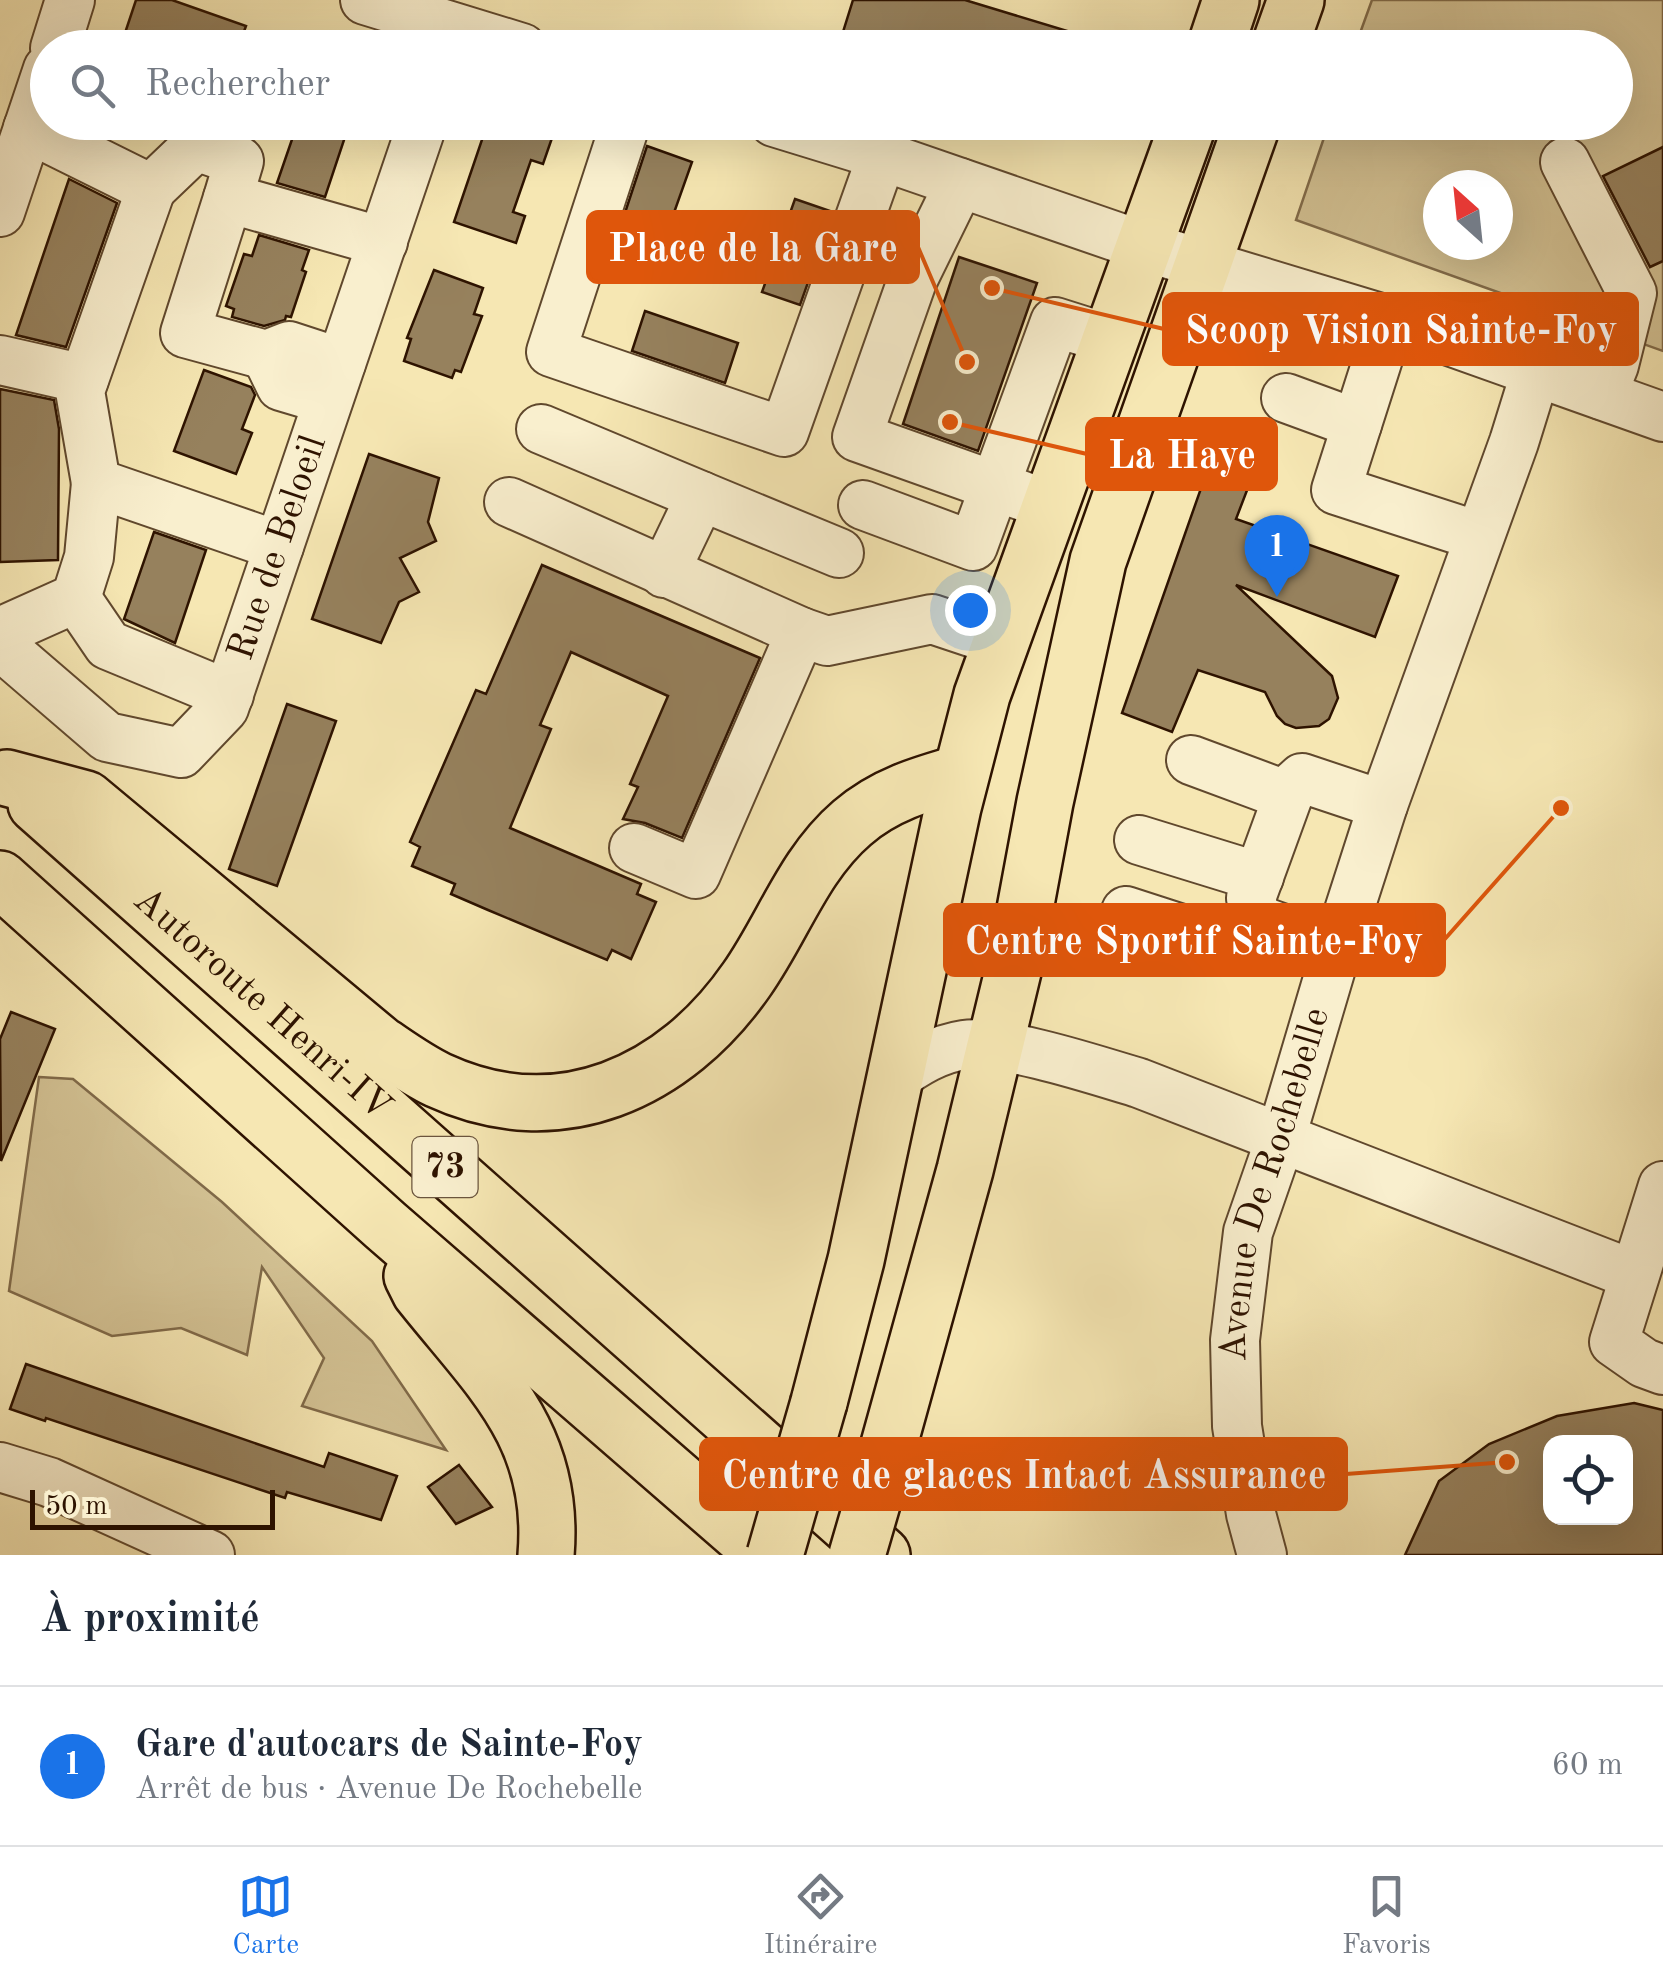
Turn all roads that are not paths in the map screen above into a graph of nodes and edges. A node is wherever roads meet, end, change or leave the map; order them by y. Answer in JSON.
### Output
{"nodes":[{"id":1,"x":70,"y":0,"type":"edge"},
{"id":2,"x":365,"y":0,"type":"edge"},
{"id":3,"x":1232,"y":0,"type":"edge"},
{"id":4,"x":1296,"y":0,"type":"edge"},
{"id":5,"x":61,"y":30,"type":"edge"},
{"id":6,"x":434,"y":30,"type":"edge"},
{"id":7,"x":1221,"y":30,"type":"edge"},
{"id":8,"x":1285,"y":30,"type":"edge"},
{"id":9,"x":30,"y":122,"type":"edge"},
{"id":10,"x":28,"y":128,"type":"joint"},
{"id":11,"x":52,"y":140,"type":"edge"},
{"id":12,"x":417,"y":140,"type":"edge"},
{"id":13,"x":620,"y":140,"type":"edge"},
{"id":14,"x":831,"y":140,"type":"edge"},
{"id":15,"x":1183,"y":140,"type":"edge"},
{"id":16,"x":1246,"y":140,"type":"edge"},
{"id":17,"x":882,"y":156,"type":"junction"},
{"id":18,"x":1565,"y":162,"type":"dead end"},
{"id":19,"x":960,"y":183,"type":"junction"},
{"id":20,"x":151,"y":189,"type":"junction"},
{"id":21,"x":228,"y":198,"type":"junction"},
{"id":22,"x":0,"y":212,"type":"edge"},
{"id":23,"x":383,"y":242,"type":"junction"},
{"id":24,"x":1146,"y":247,"type":"junction"},
{"id":25,"x":1202,"y":264,"type":"junction"},
{"id":26,"x":1647,"y":286,"type":"edge"},
{"id":27,"x":1390,"y":321,"type":"junction"},
{"id":28,"x":1112,"y":340,"type":"junction"},
{"id":29,"x":0,"y":360,"type":"edge"},
{"id":30,"x":1536,"y":371,"type":"junction"},
{"id":31,"x":84,"y":379,"type":"junction"},
{"id":32,"x":335,"y":382,"type":"junction"},
{"id":33,"x":1602,"y":395,"type":"junction"},
{"id":34,"x":1286,"y":398,"type":"dead end"},
{"id":35,"x":1663,"y":417,"type":"edge"},
{"id":36,"x":1357,"y":424,"type":"junction"},
{"id":37,"x":541,"y":429,"type":"dead end"},
{"id":38,"x":96,"y":482,"type":"junction"},
{"id":39,"x":997,"y":487,"type":"junction"},
{"id":40,"x":701,"y":496,"type":"junction"},
{"id":41,"x":509,"y":502,"type":"dead end"},
{"id":42,"x":862,"y":504,"type":"dead end"},
{"id":43,"x":1051,"y":506,"type":"junction"},
{"id":44,"x":1478,"y":536,"type":"junction"},
{"id":45,"x":279,"y":546,"type":"junction"},
{"id":46,"x":839,"y":552,"type":"dead end"},
{"id":47,"x":664,"y":573,"type":"junction"},
{"id":48,"x":76,"y":598,"type":"junction"},
{"id":49,"x":0,"y":632,"type":"edge"},
{"id":50,"x":801,"y":632,"type":"junction"},
{"id":51,"x":1001,"y":642,"type":"junction"},
{"id":52,"x":0,"y":645,"type":"edge"},
{"id":53,"x":229,"y":695,"type":"junction"},
{"id":54,"x":1191,"y":760,"type":"dead end"},
{"id":55,"x":962,"y":774,"type":"junction"},
{"id":56,"x":4,"y":775,"type":"edge"},
{"id":57,"x":1288,"y":796,"type":"junction"},
{"id":58,"x":1383,"y":806,"type":"junction"},
{"id":59,"x":1139,"y":840,"type":"dead end"},
{"id":60,"x":634,"y":848,"type":"dead end"},
{"id":61,"x":0,"y":880,"type":"edge"},
{"id":62,"x":1257,"y":898,"type":"junction"},
{"id":63,"x":1126,"y":912,"type":"dead end"},
{"id":64,"x":1336,"y":948,"type":"junction"},
{"id":65,"x":994,"y":1045,"type":"junction"},
{"id":66,"x":894,"y":1078,"type":"junction"},
{"id":67,"x":1281,"y":1138,"type":"junction"},
{"id":68,"x":1663,"y":1186,"type":"edge"},
{"id":69,"x":385,"y":1225,"type":"junction"},
{"id":70,"x":1634,"y":1274,"type":"junction"},
{"id":71,"x":1663,"y":1370,"type":"edge"},
{"id":72,"x":0,"y":1467,"type":"edge"},
{"id":73,"x":210,"y":1555,"type":"edge"},
{"id":74,"x":546,"y":1555,"type":"edge"},
{"id":75,"x":764,"y":1555,"type":"edge"},
{"id":76,"x":775,"y":1555,"type":"edge"},
{"id":77,"x":857,"y":1555,"type":"edge"},
{"id":78,"x":882,"y":1555,"type":"edge"},
{"id":79,"x":1262,"y":1555,"type":"edge"}],
"edges":[{"from":1,"to":5,"type":"street"},
{"from":2,"to":6,"type":"street"},
{"from":3,"to":7,"type":"main road"},
{"from":4,"to":8,"type":"main road"},
{"from":9,"to":10,"type":"street"},
{"from":10,"to":22,"type":"street"},
{"from":11,"to":20,"type":"street"},
{"from":12,"to":23,"type":"street","name":"Rue de Beloeil"},
{"from":13,"to":17,"type":"street"},
{"from":14,"to":17,"type":"street"},
{"from":15,"to":24,"type":"main road"},
{"from":16,"to":25,"type":"main road"},
{"from":17,"to":19,"type":"street"},
{"from":18,"to":26,"type":"street"},
{"from":19,"to":24,"type":"street"},
{"from":19,"to":39,"type":"street"},
{"from":20,"to":21,"type":"street"},
{"from":20,"to":31,"type":"street"},
{"from":21,"to":23,"type":"street"},
{"from":21,"to":32,"type":"street"},
{"from":23,"to":32,"type":"street","name":"Rue de Beloeil"},
{"from":24,"to":25,"type":"street"},
{"from":24,"to":28,"type":"main road"},
{"from":25,"to":27,"type":"street"},
{"from":25,"to":65,"type":"main road"},
{"from":26,"to":33,"type":"street"},
{"from":27,"to":30,"type":"street"},
{"from":27,"to":36,"type":"street"},
{"from":28,"to":39,"type":"street"},
{"from":28,"to":43,"type":"main road"},
{"from":29,"to":31,"type":"street"},
{"from":30,"to":33,"type":"street"},
{"from":30,"to":44,"type":"street","name":"Avenue De Rochebelle"},
{"from":31,"to":38,"type":"street"},
{"from":32,"to":45,"type":"street","name":"Rue de Beloeil"},
{"from":33,"to":35,"type":"street"},
{"from":34,"to":36,"type":"street"},
{"from":36,"to":44,"type":"street"},
{"from":37,"to":40,"type":"street"},
{"from":38,"to":45,"type":"street"},
{"from":38,"to":48,"type":"street"},
{"from":39,"to":42,"type":"street"},
{"from":39,"to":43,"type":"street"},
{"from":40,"to":46,"type":"street"},
{"from":40,"to":47,"type":"street"},
{"from":41,"to":47,"type":"street"},
{"from":43,"to":51,"type":"main road"},
{"from":44,"to":58,"type":"street","name":"Avenue De Rochebelle"},
{"from":45,"to":53,"type":"street","name":"Rue de Beloeil"},
{"from":47,"to":50,"type":"street"},
{"from":48,"to":49,"type":"street"},
{"from":48,"to":53,"type":"street"},
{"from":50,"to":51,"type":"street"},
{"from":50,"to":60,"type":"street"},
{"from":51,"to":55,"type":"main road"},
{"from":52,"to":53,"type":"street","name":"Rue de Beloeil"},
{"from":54,"to":57,"type":"street"},
{"from":55,"to":56,"type":"main road"},
{"from":55,"to":66,"type":"main road"},
{"from":56,"to":78,"type":"main road","name":"Autoroute Henri-IV","number":"73"},
{"from":57,"to":58,"type":"street"},
{"from":57,"to":62,"type":"street"},
{"from":58,"to":64,"type":"street","name":"Avenue De Rochebelle"},
{"from":59,"to":62,"type":"street"},
{"from":61,"to":69,"type":"main road","number":"73"},
{"from":62,"to":63,"type":"street"},
{"from":62,"to":64,"type":"street"},
{"from":64,"to":67,"type":"street","name":"Avenue De Rochebelle"},
{"from":65,"to":66,"type":"street"},
{"from":65,"to":67,"type":"street"},
{"from":65,"to":77,"type":"main road","bridge":true},
{"from":66,"to":76,"type":"main road","bridge":true},
{"from":67,"to":70,"type":"street"},
{"from":67,"to":79,"type":"street","name":"Avenue De Rochebelle"},
{"from":68,"to":70,"type":"street"},
{"from":69,"to":74,"type":"main road"},
{"from":69,"to":75,"type":"main road","number":"73"},
{"from":70,"to":71,"type":"street"},
{"from":72,"to":73,"type":"street"}]}
